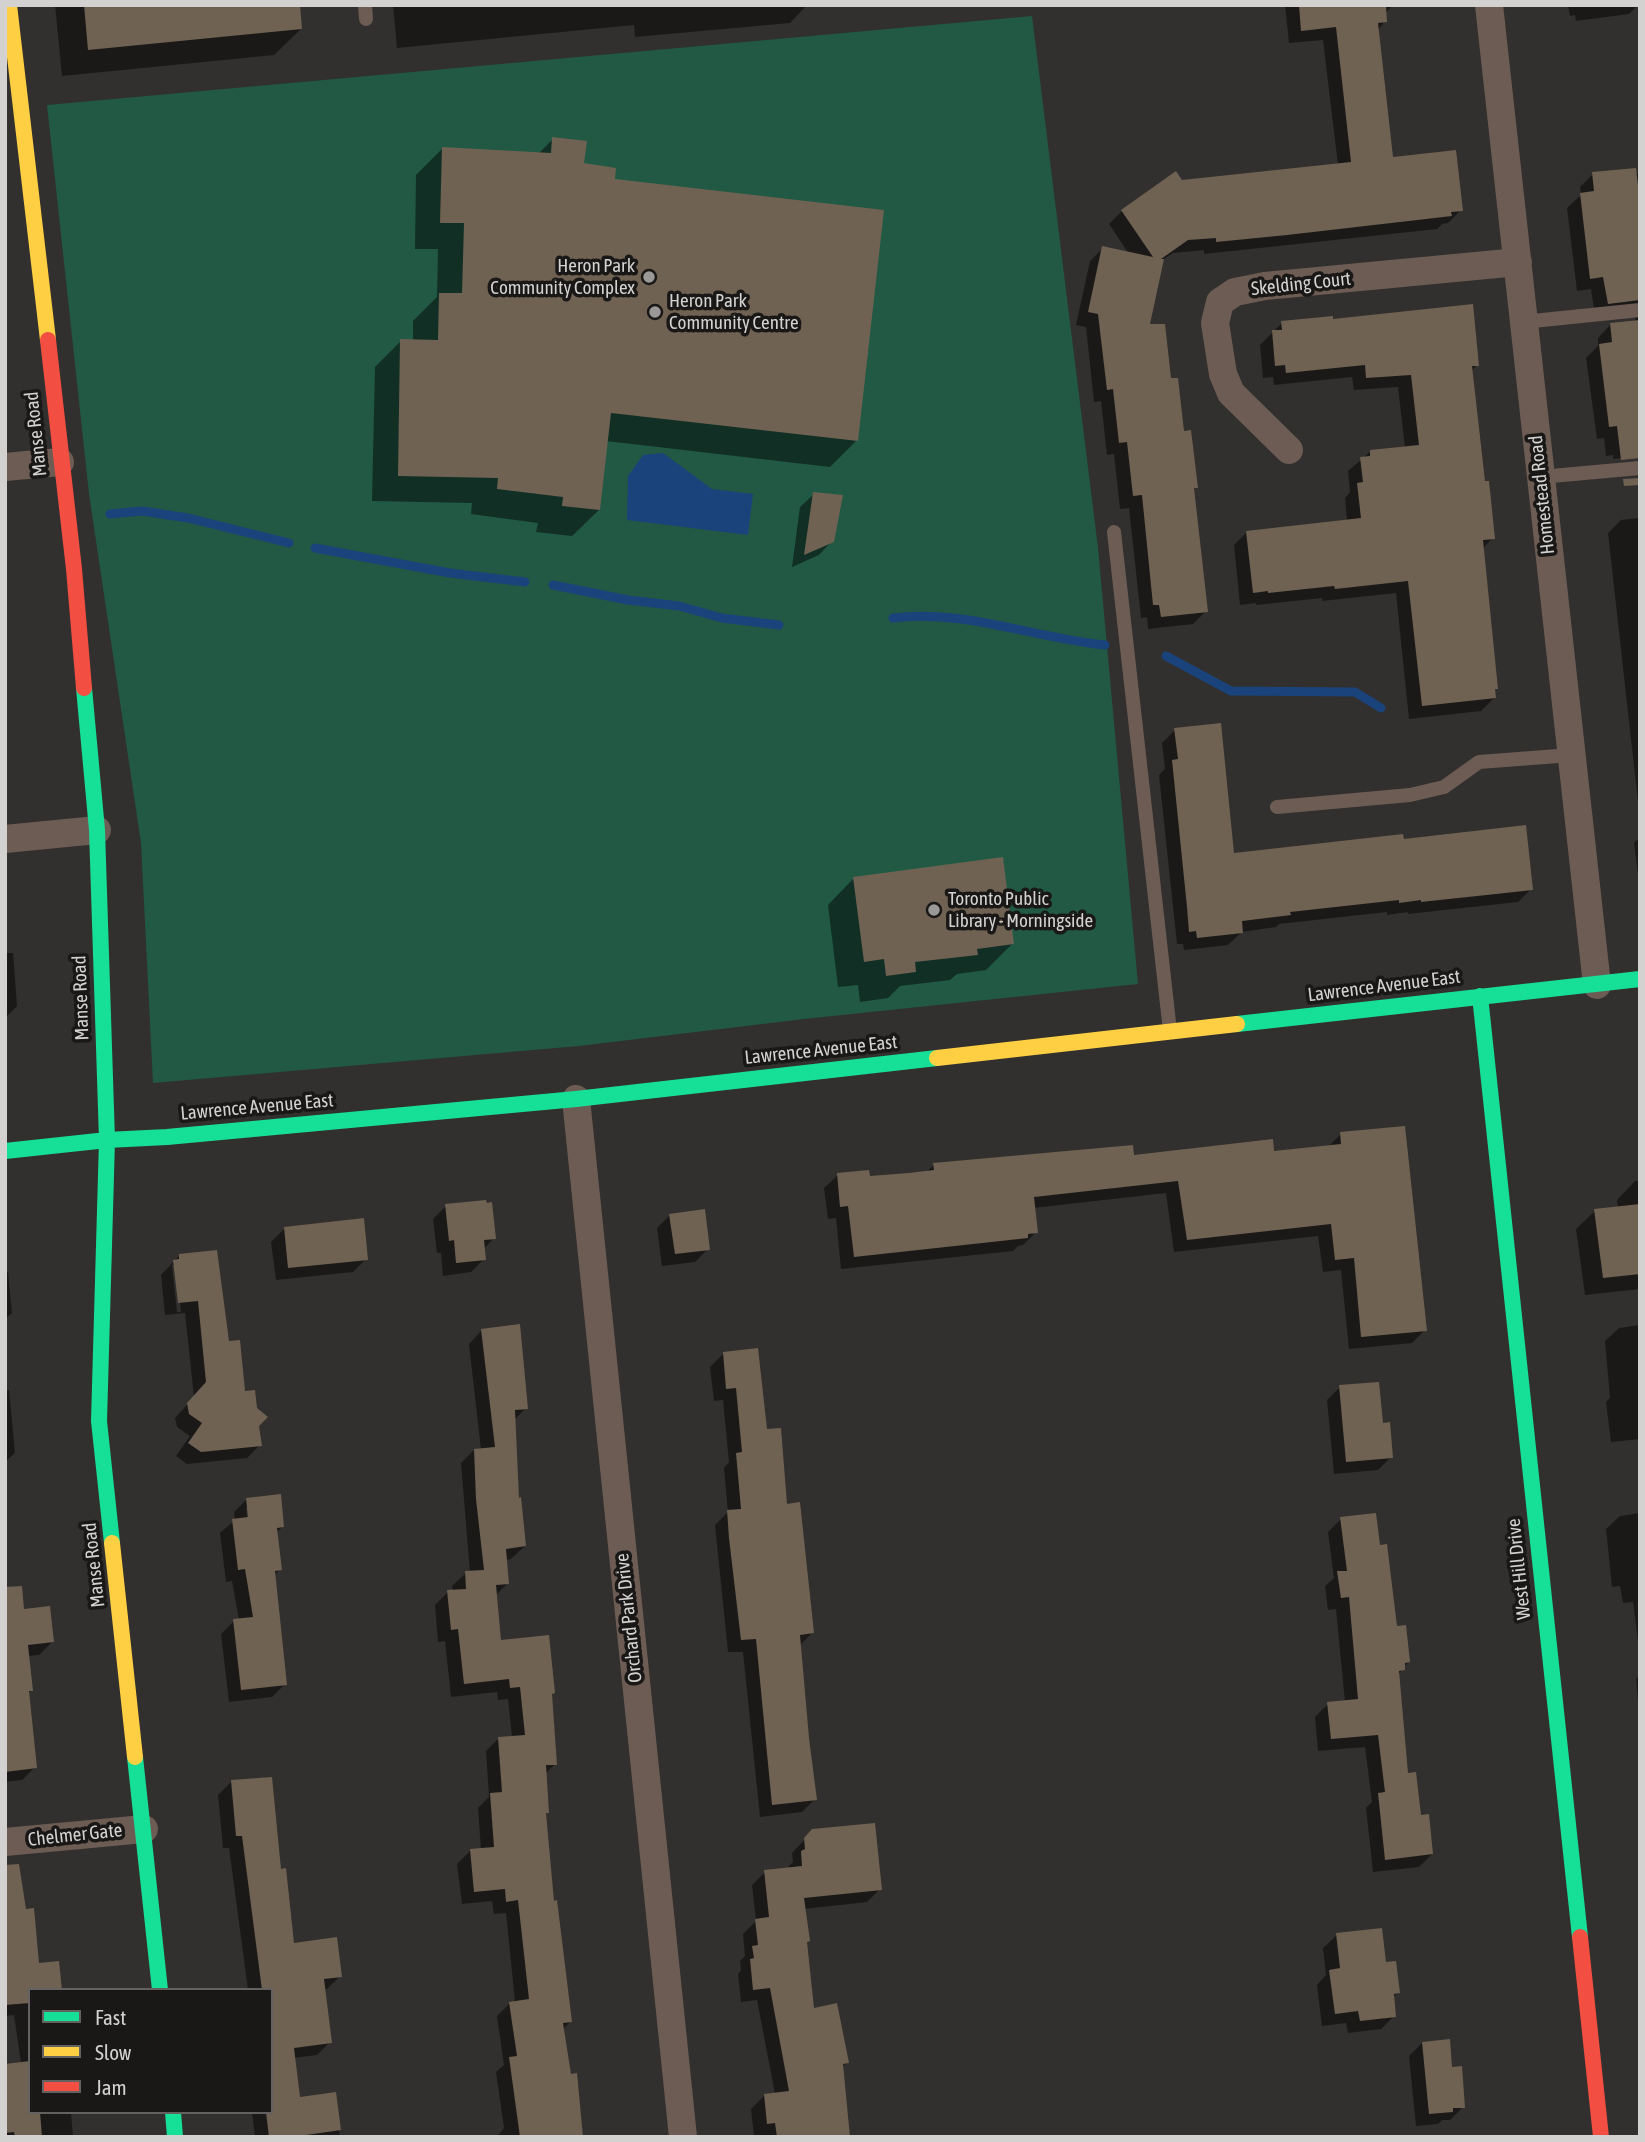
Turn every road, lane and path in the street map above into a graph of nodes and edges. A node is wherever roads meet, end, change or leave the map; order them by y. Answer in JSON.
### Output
{"nodes":[{"id":1,"x":1489,"y":5,"type":"edge"},
{"id":2,"x":8,"y":8,"type":"edge"},
{"id":3,"x":1518,"y":262,"type":"junction"},
{"id":4,"x":1640,"y":310,"type":"edge"},
{"id":5,"x":1523,"y":322,"type":"junction"},
{"id":6,"x":1289,"y":450,"type":"dead end"},
{"id":7,"x":60,"y":462,"type":"junction"},
{"id":8,"x":5,"y":467,"type":"edge"},
{"id":9,"x":1640,"y":468,"type":"edge"},
{"id":10,"x":1540,"y":477,"type":"junction"},
{"id":11,"x":1114,"y":532,"type":"dead end"},
{"id":12,"x":1571,"y":755,"type":"junction"},
{"id":13,"x":1277,"y":807,"type":"dead end"},
{"id":14,"x":97,"y":830,"type":"junction"},
{"id":15,"x":5,"y":839,"type":"edge"},
{"id":16,"x":1640,"y":979,"type":"edge"},
{"id":17,"x":1597,"y":985,"type":"junction"},
{"id":18,"x":1480,"y":996,"type":"junction"},
{"id":19,"x":1170,"y":1032,"type":"junction"},
{"id":20,"x":576,"y":1099,"type":"junction"},
{"id":21,"x":107,"y":1140,"type":"junction"},
{"id":22,"x":5,"y":1151,"type":"edge"},
{"id":23,"x":144,"y":1829,"type":"junction"},
{"id":24,"x":5,"y":1842,"type":"edge"},
{"id":25,"x":160,"y":1988,"type":"edge"},
{"id":26,"x":173,"y":2114,"type":"edge"},
{"id":27,"x":175,"y":2137,"type":"edge"},
{"id":28,"x":683,"y":2137,"type":"edge"},
{"id":29,"x":1601,"y":2137,"type":"edge"}],
"edges":[{"from":1,"to":3,"type":"street","name":"Homestead Road"},
{"from":2,"to":7,"type":"street","name":"Manse Road"},
{"from":3,"to":5,"type":"street","name":"Homestead Road"},
{"from":3,"to":6,"type":"street","name":"Skelding Court"},
{"from":4,"to":5,"type":"lane"},
{"from":5,"to":10,"type":"street","name":"Homestead Road"},
{"from":7,"to":8,"type":"street"},
{"from":7,"to":14,"type":"street","name":"Manse Road"},
{"from":9,"to":10,"type":"lane"},
{"from":10,"to":12,"type":"street","name":"Homestead Road"},
{"from":11,"to":19,"type":"lane"},
{"from":12,"to":13,"type":"lane"},
{"from":12,"to":17,"type":"street","name":"Homestead Road"},
{"from":14,"to":15,"type":"street"},
{"from":14,"to":21,"type":"street","name":"Manse Road"},
{"from":16,"to":17,"type":"street","name":"Lawrence Avenue East"},
{"from":17,"to":18,"type":"street","name":"Lawrence Avenue East"},
{"from":18,"to":19,"type":"street","name":"Lawrence Avenue East"},
{"from":18,"to":29,"type":"street","name":"West Hill Drive"},
{"from":19,"to":20,"type":"street","name":"Lawrence Avenue East"},
{"from":20,"to":21,"type":"street","name":"Lawrence Avenue East"},
{"from":20,"to":28,"type":"street","name":"Orchard Park Drive"},
{"from":21,"to":22,"type":"street","name":"Lawrence Avenue East"},
{"from":21,"to":23,"type":"street","name":"Manse Road"},
{"from":23,"to":24,"type":"street","name":"Chelmer Gate"},
{"from":23,"to":25,"type":"street","name":"Manse Road"},
{"from":26,"to":27,"type":"street"}]}
